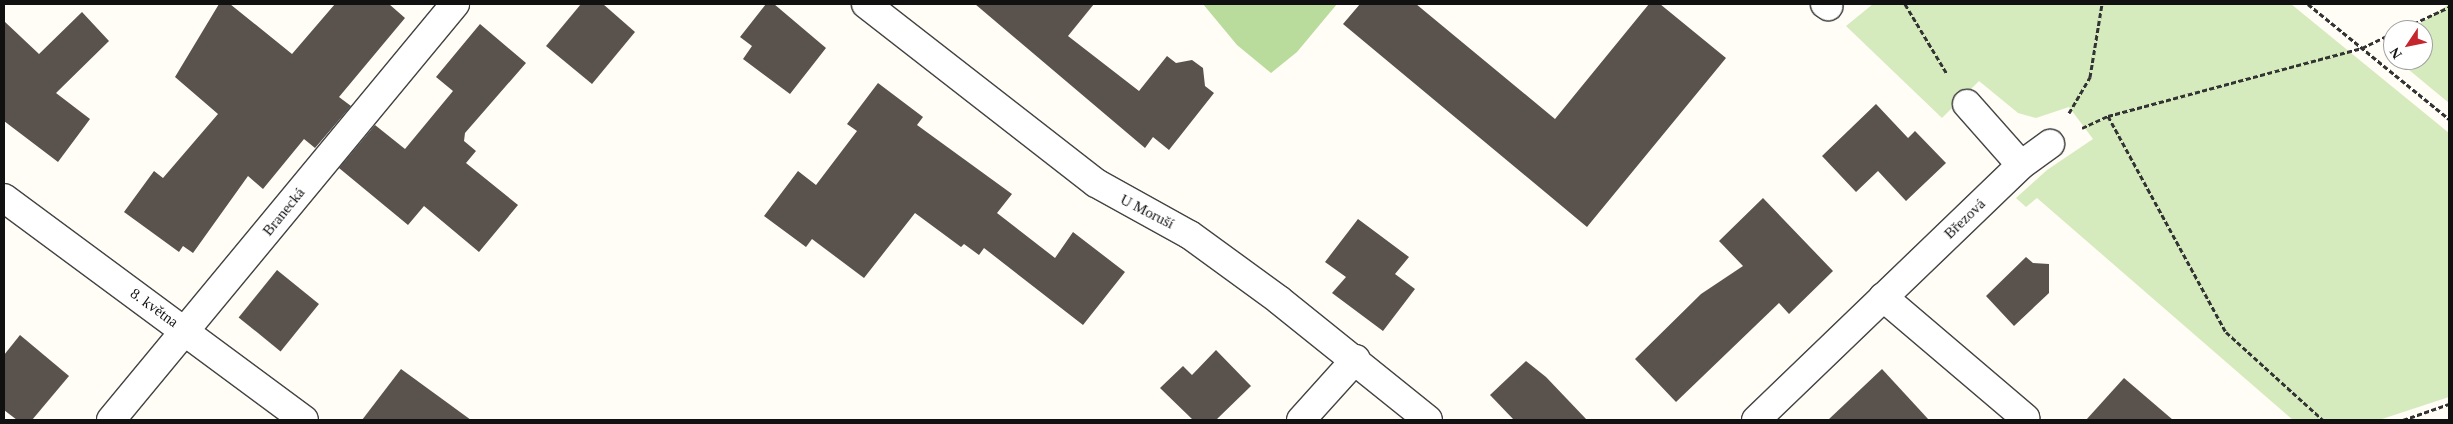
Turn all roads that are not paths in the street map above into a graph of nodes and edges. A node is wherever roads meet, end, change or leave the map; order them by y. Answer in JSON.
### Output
{"nodes":[{"id":1,"x":455,"y":4,"type":"edge"},
{"id":2,"x":866,"y":4,"type":"edge"},
{"id":3,"x":1967,"y":104,"type":"road end"},
{"id":4,"x":2050,"y":144,"type":"road end"},
{"id":5,"x":2021,"y":165,"type":"junction"},
{"id":6,"x":4,"y":198,"type":"edge"},
{"id":7,"x":1883,"y":297,"type":"junction"},
{"id":8,"x":186,"y":332,"type":"junction"},
{"id":9,"x":1356,"y":359,"type":"junction"},
{"id":10,"x":2025,"y":418,"type":"dead end"},
{"id":11,"x":112,"y":420,"type":"edge"},
{"id":12,"x":304,"y":420,"type":"edge"},
{"id":13,"x":1301,"y":420,"type":"edge"},
{"id":14,"x":1428,"y":420,"type":"edge"},
{"id":15,"x":1756,"y":420,"type":"edge"}],
"edges":[{"from":1,"to":8,"type":"street","name":"Branecká"},
{"from":2,"to":9,"type":"street","name":"U Moruší"},
{"from":3,"to":5,"type":"street"},
{"from":4,"to":5,"type":"street","name":"Březová"},
{"from":5,"to":7,"type":"street","name":"Březová"},
{"from":6,"to":8,"type":"street","name":"8. května"},
{"from":7,"to":10,"type":"street"},
{"from":7,"to":15,"type":"street","name":"Březová"},
{"from":8,"to":11,"type":"street","name":"Branecká"},
{"from":8,"to":12,"type":"street","name":"8. května"},
{"from":9,"to":13,"type":"street"},
{"from":9,"to":14,"type":"street","name":"U Moruší"}]}
